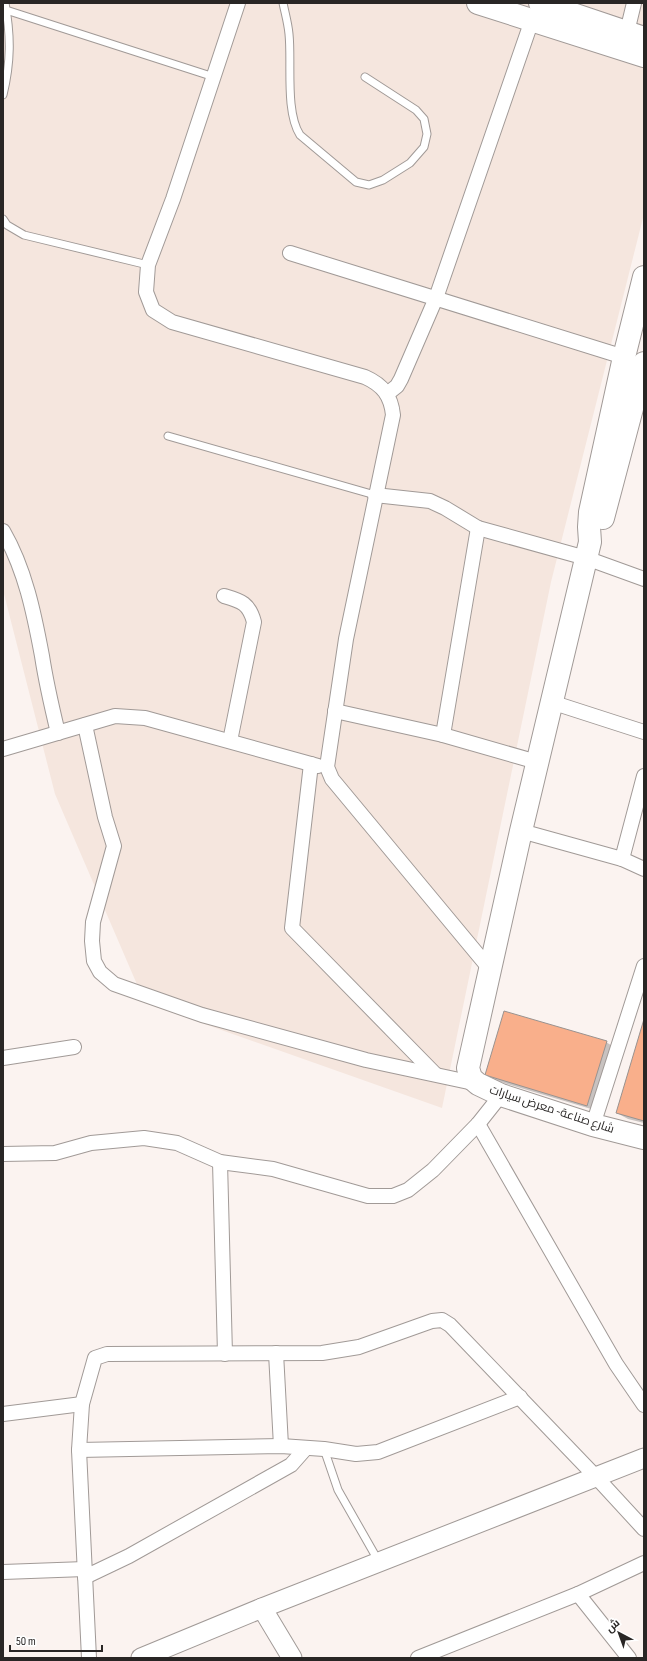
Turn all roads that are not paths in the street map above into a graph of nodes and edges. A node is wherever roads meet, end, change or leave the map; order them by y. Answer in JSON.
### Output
{"nodes":[{"id":1,"x":238,"y":3,"type":"edge"},
{"id":2,"x":283,"y":3,"type":"edge"},
{"id":3,"x":478,"y":3,"type":"edge"},
{"id":4,"x":634,"y":3,"type":"edge"},
{"id":5,"x":6,"y":7,"type":"edge"},
{"id":6,"x":538,"y":7,"type":"edge"},
{"id":7,"x":567,"y":7,"type":"edge"},
{"id":8,"x":635,"y":35,"type":"edge"},
{"id":9,"x":644,"y":56,"type":"edge"},
{"id":10,"x":214,"y":77,"type":"junction"},
{"id":11,"x":364,"y":77,"type":"dead end"},
{"id":12,"x":3,"y":95,"type":"edge"},
{"id":13,"x":3,"y":219,"type":"edge"},
{"id":14,"x":290,"y":253,"type":"dead end"},
{"id":15,"x":148,"y":265,"type":"junction"},
{"id":16,"x":644,"y":277,"type":"edge"},
{"id":17,"x":436,"y":298,"type":"junction"},
{"id":18,"x":634,"y":360,"type":"edge"},
{"id":19,"x":387,"y":394,"type":"junction"},
{"id":20,"x":168,"y":436,"type":"dead end"},
{"id":21,"x":376,"y":495,"type":"junction"},
{"id":22,"x":478,"y":528,"type":"junction"},
{"id":23,"x":3,"y":531,"type":"edge"},
{"id":24,"x":588,"y":550,"type":"junction"},
{"id":25,"x":644,"y":579,"type":"edge"},
{"id":26,"x":224,"y":596,"type":"dead end"},
{"id":27,"x":551,"y":702,"type":"junction"},
{"id":28,"x":335,"y":711,"type":"junction"},
{"id":29,"x":85,"y":725,"type":"junction"},
{"id":30,"x":644,"y":732,"type":"edge"},
{"id":31,"x":58,"y":733,"type":"junction"},
{"id":32,"x":444,"y":734,"type":"junction"},
{"id":33,"x":230,"y":742,"type":"junction"},
{"id":34,"x":3,"y":749,"type":"edge"},
{"id":35,"x":537,"y":762,"type":"junction"},
{"id":36,"x":311,"y":764,"type":"junction"},
{"id":37,"x":327,"y":768,"type":"junction"},
{"id":38,"x":644,"y":776,"type":"edge"},
{"id":39,"x":521,"y":831,"type":"junction"},
{"id":40,"x":622,"y":859,"type":"junction"},
{"id":41,"x":644,"y":869,"type":"edge"},
{"id":42,"x":644,"y":966,"type":"edge"},
{"id":43,"x":489,"y":968,"type":"junction"},
{"id":44,"x":74,"y":1047,"type":"dead end"},
{"id":45,"x":3,"y":1058,"type":"edge"},
{"id":46,"x":435,"y":1074,"type":"junction"},
{"id":47,"x":473,"y":1076,"type":"junction"},
{"id":48,"x":501,"y":1095,"type":"junction"},
{"id":49,"x":478,"y":1124,"type":"junction"},
{"id":50,"x":593,"y":1124,"type":"junction"},
{"id":51,"x":644,"y":1138,"type":"edge"},
{"id":52,"x":3,"y":1154,"type":"edge"},
{"id":53,"x":220,"y":1162,"type":"junction"},
{"id":54,"x":276,"y":1353,"type":"junction"},
{"id":55,"x":225,"y":1354,"type":"junction"},
{"id":56,"x":520,"y":1397,"type":"junction"},
{"id":57,"x":82,"y":1404,"type":"junction"},
{"id":58,"x":644,"y":1405,"type":"edge"},
{"id":59,"x":3,"y":1414,"type":"edge"},
{"id":60,"x":281,"y":1446,"type":"junction"},
{"id":61,"x":306,"y":1448,"type":"junction"},
{"id":62,"x":324,"y":1449,"type":"junction"},
{"id":63,"x":79,"y":1450,"type":"junction"},
{"id":64,"x":644,"y":1458,"type":"edge"},
{"id":65,"x":597,"y":1478,"type":"junction"},
{"id":66,"x":644,"y":1529,"type":"edge"},
{"id":67,"x":379,"y":1562,"type":"junction"},
{"id":68,"x":644,"y":1563,"type":"edge"},
{"id":69,"x":3,"y":1572,"type":"edge"},
{"id":70,"x":85,"y":1573,"type":"junction"},
{"id":71,"x":578,"y":1594,"type":"junction"},
{"id":72,"x":262,"y":1608,"type":"junction"},
{"id":73,"x":89,"y":1658,"type":"edge"},
{"id":74,"x":141,"y":1658,"type":"edge"},
{"id":75,"x":292,"y":1658,"type":"edge"},
{"id":76,"x":418,"y":1658,"type":"edge"},
{"id":77,"x":629,"y":1658,"type":"edge"}],
"edges":[{"from":1,"to":10,"type":"street"},
{"from":2,"to":11,"type":"lane"},
{"from":3,"to":6,"type":"main road"},
{"from":4,"to":8,"type":"street"},
{"from":5,"to":10,"type":"lane"},
{"from":5,"to":12,"type":"lane"},
{"from":6,"to":7,"type":"main road"},
{"from":6,"to":9,"type":"main road"},
{"from":6,"to":17,"type":"street"},
{"from":7,"to":8,"type":"main road"},
{"from":10,"to":15,"type":"street"},
{"from":13,"to":15,"type":"lane"},
{"from":14,"to":17,"type":"street"},
{"from":15,"to":19,"type":"street"},
{"from":16,"to":18,"type":"main road"},
{"from":17,"to":18,"type":"street"},
{"from":17,"to":19,"type":"street"},
{"from":18,"to":24,"type":"main road"},
{"from":19,"to":21,"type":"street"},
{"from":20,"to":21,"type":"lane"},
{"from":21,"to":22,"type":"street"},
{"from":21,"to":28,"type":"street"},
{"from":22,"to":24,"type":"street"},
{"from":22,"to":32,"type":"street"},
{"from":23,"to":31,"type":"street"},
{"from":24,"to":25,"type":"street"},
{"from":24,"to":27,"type":"main road"},
{"from":26,"to":33,"type":"street"},
{"from":27,"to":30,"type":"street"},
{"from":27,"to":35,"type":"main road"},
{"from":28,"to":32,"type":"street"},
{"from":28,"to":37,"type":"street"},
{"from":29,"to":31,"type":"street"},
{"from":29,"to":33,"type":"street"},
{"from":29,"to":46,"type":"street"},
{"from":31,"to":34,"type":"street"},
{"from":32,"to":35,"type":"street"},
{"from":33,"to":36,"type":"street"},
{"from":35,"to":39,"type":"main road"},
{"from":36,"to":37,"type":"street"},
{"from":36,"to":46,"type":"street"},
{"from":37,"to":43,"type":"street"},
{"from":38,"to":40,"type":"street"},
{"from":39,"to":40,"type":"street"},
{"from":39,"to":43,"type":"main road"},
{"from":40,"to":41,"type":"street"},
{"from":42,"to":50,"type":"street"},
{"from":43,"to":47,"type":"main road"},
{"from":44,"to":45,"type":"street"},
{"from":46,"to":47,"type":"street"},
{"from":47,"to":48,"type":"main road","name":"شارع صناعة- معرض سيارات"},
{"from":48,"to":49,"type":"street"},
{"from":48,"to":50,"type":"main road","name":"شارع صناعة- معرض سيارات"},
{"from":49,"to":53,"type":"street"},
{"from":49,"to":58,"type":"street"},
{"from":50,"to":51,"type":"main road","name":"شارع صناعة- معرض سيارات"},
{"from":52,"to":53,"type":"street"},
{"from":53,"to":55,"type":"street"},
{"from":54,"to":55,"type":"street"},
{"from":54,"to":56,"type":"street"},
{"from":54,"to":60,"type":"street"},
{"from":55,"to":57,"type":"street"},
{"from":56,"to":62,"type":"street"},
{"from":56,"to":65,"type":"street"},
{"from":57,"to":59,"type":"street"},
{"from":57,"to":63,"type":"street"},
{"from":60,"to":61,"type":"street"},
{"from":60,"to":63,"type":"street"},
{"from":61,"to":62,"type":"street"},
{"from":61,"to":70,"type":"street"},
{"from":62,"to":67,"type":"lane"},
{"from":63,"to":70,"type":"street"},
{"from":64,"to":65,"type":"main road"},
{"from":65,"to":66,"type":"street"},
{"from":65,"to":67,"type":"main road"},
{"from":67,"to":72,"type":"main road"},
{"from":68,"to":71,"type":"street"},
{"from":69,"to":70,"type":"street"},
{"from":70,"to":73,"type":"street"},
{"from":71,"to":76,"type":"street"},
{"from":71,"to":77,"type":"street"},
{"from":72,"to":74,"type":"main road"},
{"from":72,"to":75,"type":"main road"}]}
